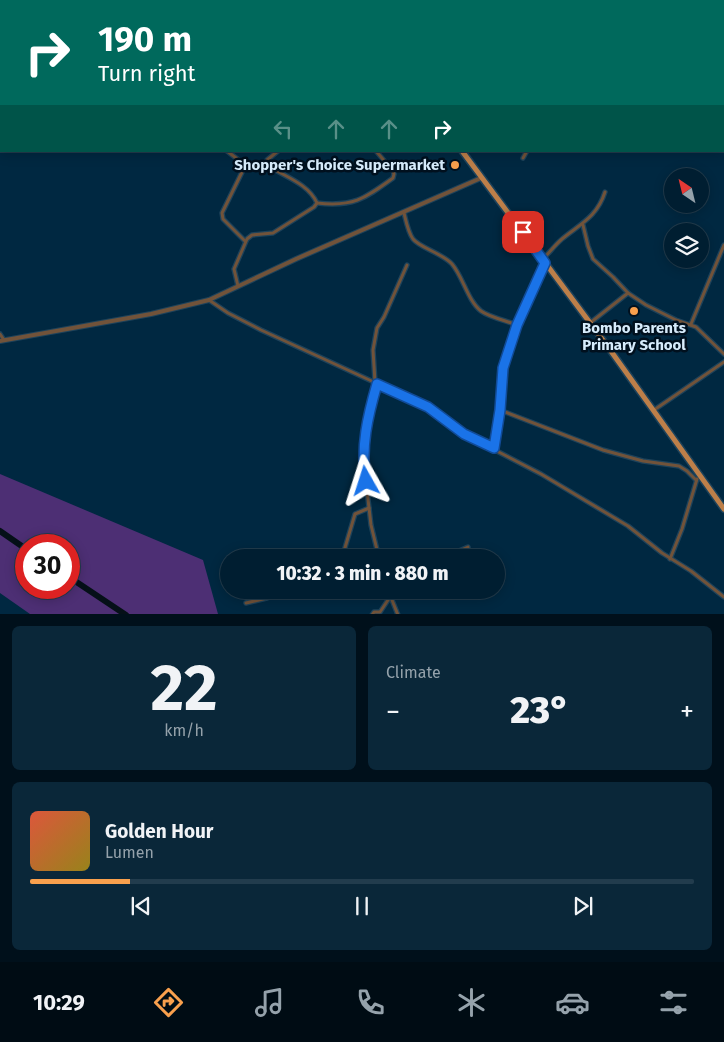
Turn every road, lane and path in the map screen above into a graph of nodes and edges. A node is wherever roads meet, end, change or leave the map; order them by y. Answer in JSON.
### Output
{"nodes":[{"id":1,"x":228,"y":152,"type":"edge"},
{"id":2,"x":277,"y":152,"type":"edge"},
{"id":3,"x":377,"y":152,"type":"edge"},
{"id":4,"x":463,"y":152,"type":"edge"},
{"id":5,"x":526,"y":152,"type":"edge"},
{"id":6,"x":523,"y":158,"type":"dead end"},
{"id":7,"x":266,"y":164,"type":"junction"},
{"id":8,"x":245,"y":166,"type":"junction"},
{"id":9,"x":482,"y":178,"type":"junction"},
{"id":10,"x":604,"y":192,"type":"dead end"},
{"id":11,"x":317,"y":203,"type":"junction"},
{"id":12,"x":404,"y":213,"type":"junction"},
{"id":13,"x":583,"y":225,"type":"junction"},
{"id":14,"x":245,"y":242,"type":"junction"},
{"id":15,"x":724,"y":245,"type":"edge"},
{"id":16,"x":543,"y":261,"type":"junction"},
{"id":17,"x":408,"y":265,"type":"dead end"},
{"id":18,"x":238,"y":286,"type":"junction"},
{"id":19,"x":628,"y":293,"type":"junction"},
{"id":20,"x":209,"y":300,"type":"junction"},
{"id":21,"x":590,"y":323,"type":"junction"},
{"id":22,"x":691,"y":324,"type":"junction"},
{"id":23,"x":517,"y":325,"type":"junction"},
{"id":24,"x":0,"y":334,"type":"edge"},
{"id":25,"x":2,"y":340,"type":"edge"},
{"id":26,"x":724,"y":354,"type":"edge"},
{"id":27,"x":724,"y":362,"type":"edge"},
{"id":28,"x":376,"y":383,"type":"junction"},
{"id":29,"x":500,"y":410,"type":"junction"},
{"id":30,"x":654,"y":410,"type":"junction"},
{"id":31,"x":494,"y":448,"type":"junction"},
{"id":32,"x":699,"y":478,"type":"junction"},
{"id":33,"x":369,"y":508,"type":"junction"},
{"id":34,"x":724,"y":509,"type":"edge"},
{"id":35,"x":468,"y":547,"type":"dead end"},
{"id":36,"x":345,"y":549,"type":"edge"},
{"id":37,"x":376,"y":549,"type":"edge"},
{"id":38,"x":463,"y":549,"type":"edge"},
{"id":39,"x":670,"y":559,"type":"junction"},
{"id":40,"x":724,"y":597,"type":"edge"},
{"id":41,"x":262,"y":599,"type":"edge"},
{"id":42,"x":389,"y":599,"type":"edge"},
{"id":43,"x":391,"y":599,"type":"edge"},
{"id":44,"x":246,"y":602,"type":"dead end"},
{"id":45,"x":372,"y":614,"type":"edge"},
{"id":46,"x":398,"y":614,"type":"edge"}],
"edges":[{"from":1,"to":8,"type":"street"},
{"from":2,"to":7,"type":"street"},
{"from":3,"to":11,"type":"street"},
{"from":4,"to":9,"type":"main road"},
{"from":5,"to":6,"type":"street"},
{"from":7,"to":8,"type":"street"},
{"from":7,"to":11,"type":"street"},
{"from":8,"to":14,"type":"street"},
{"from":9,"to":12,"type":"street"},
{"from":9,"to":16,"type":"main road"},
{"from":10,"to":13,"type":"street"},
{"from":11,"to":14,"type":"street"},
{"from":12,"to":18,"type":"street"},
{"from":12,"to":23,"type":"street"},
{"from":13,"to":16,"type":"street"},
{"from":13,"to":19,"type":"street"},
{"from":14,"to":18,"type":"street"},
{"from":15,"to":22,"type":"street"},
{"from":16,"to":21,"type":"main road"},
{"from":16,"to":23,"type":"street"},
{"from":17,"to":28,"type":"street"},
{"from":18,"to":20,"type":"street"},
{"from":19,"to":21,"type":"street"},
{"from":19,"to":22,"type":"street"},
{"from":20,"to":25,"type":"street"},
{"from":20,"to":28,"type":"street"},
{"from":21,"to":30,"type":"main road"},
{"from":22,"to":26,"type":"street"},
{"from":23,"to":29,"type":"street"},
{"from":24,"to":25,"type":"street"},
{"from":27,"to":30,"type":"street"},
{"from":28,"to":31,"type":"street"},
{"from":28,"to":33,"type":"street"},
{"from":29,"to":31,"type":"street"},
{"from":29,"to":32,"type":"street"},
{"from":30,"to":32,"type":"main road"},
{"from":31,"to":39,"type":"street"},
{"from":32,"to":34,"type":"main road"},
{"from":32,"to":39,"type":"street"},
{"from":33,"to":36,"type":"street"},
{"from":33,"to":37,"type":"street"},
{"from":35,"to":38,"type":"street"},
{"from":39,"to":40,"type":"street"},
{"from":41,"to":44,"type":"street"},
{"from":42,"to":45,"type":"street"},
{"from":43,"to":46,"type":"street"}]}
